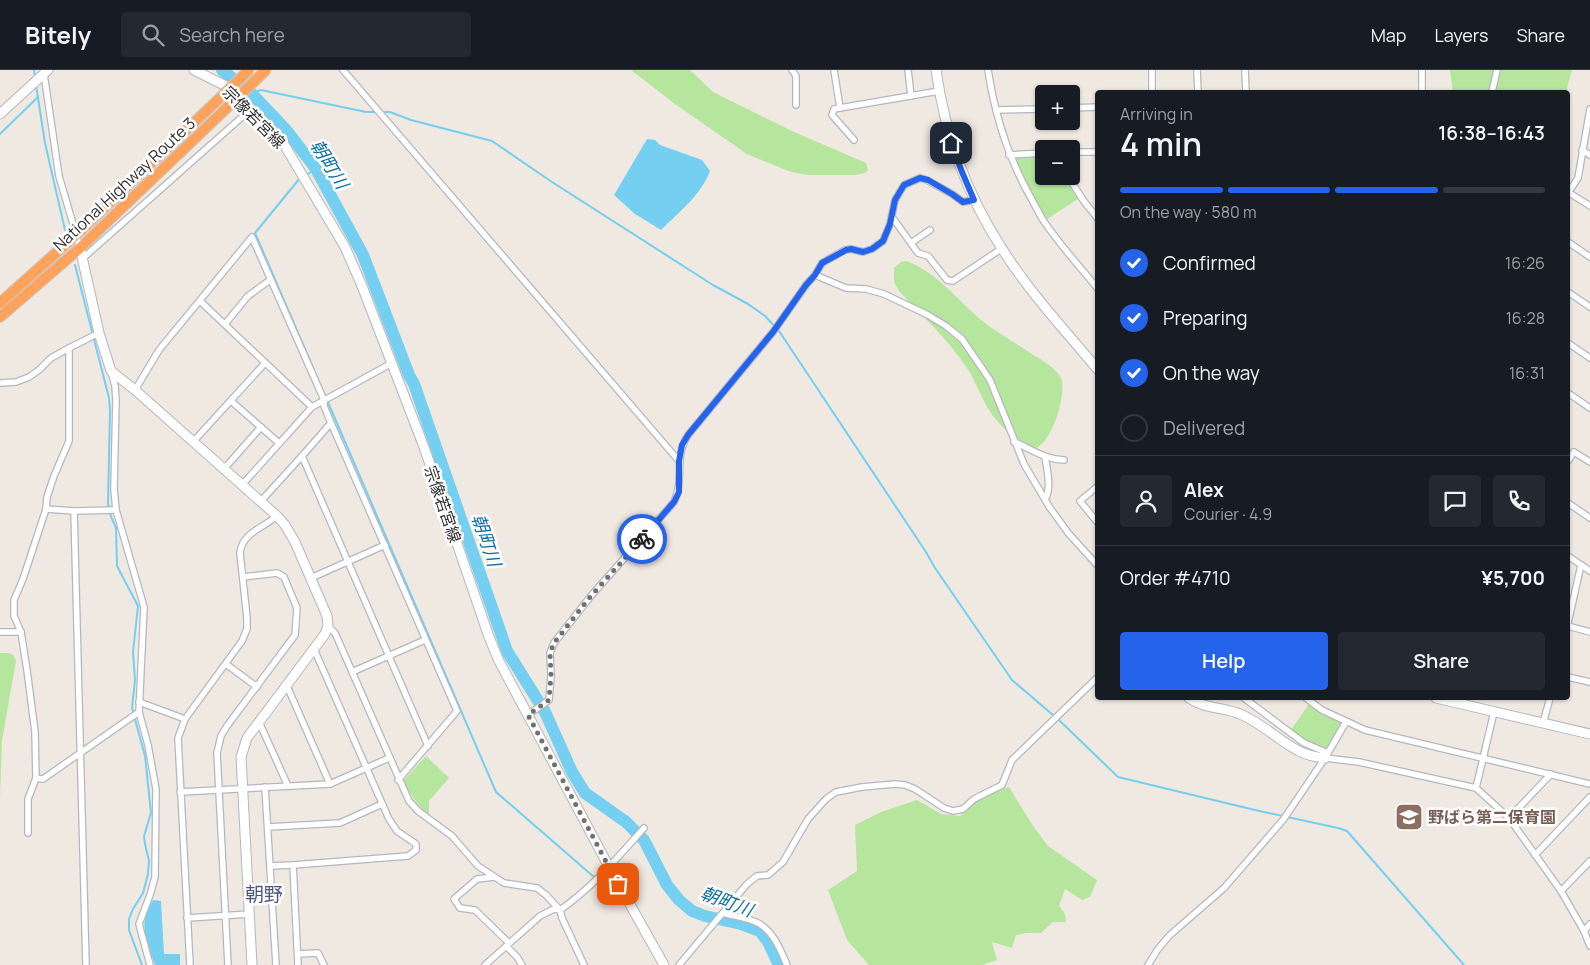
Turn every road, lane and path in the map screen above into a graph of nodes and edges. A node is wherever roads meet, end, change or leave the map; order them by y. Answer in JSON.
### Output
{"nodes":[{"id":1,"x":194,"y":70,"type":"edge"},
{"id":2,"x":250,"y":70,"type":"edge"},
{"id":3,"x":266,"y":70,"type":"edge"},
{"id":4,"x":343,"y":70,"type":"edge"},
{"id":5,"x":792,"y":70,"type":"edge"},
{"id":6,"x":834,"y":70,"type":"edge"},
{"id":7,"x":908,"y":70,"type":"edge"},
{"id":8,"x":936,"y":70,"type":"edge"},
{"id":9,"x":988,"y":70,"type":"edge"},
{"id":10,"x":1152,"y":70,"type":"edge"},
{"id":11,"x":1197,"y":70,"type":"edge"},
{"id":12,"x":1245,"y":70,"type":"edge"},
{"id":13,"x":1422,"y":70,"type":"edge"},
{"id":14,"x":1497,"y":70,"type":"edge"},
{"id":15,"x":46,"y":72,"type":"edge"},
{"id":16,"x":1152,"y":90,"type":"edge"},
{"id":17,"x":1198,"y":90,"type":"edge"},
{"id":18,"x":1246,"y":90,"type":"edge"},
{"id":19,"x":1422,"y":90,"type":"edge"},
{"id":20,"x":1492,"y":90,"type":"edge"},
{"id":21,"x":939,"y":91,"type":"junction"},
{"id":22,"x":911,"y":96,"type":"junction"},
{"id":23,"x":796,"y":105,"type":"dead end"},
{"id":24,"x":1095,"y":107,"type":"edge"},
{"id":25,"x":840,"y":108,"type":"junction"},
{"id":26,"x":1080,"y":108,"type":"edge"},
{"id":27,"x":251,"y":109,"type":"junction"},
{"id":28,"x":1035,"y":109,"type":"edge"},
{"id":29,"x":1590,"y":109,"type":"edge"},
{"id":30,"x":996,"y":110,"type":"junction"},
{"id":31,"x":0,"y":114,"type":"edge"},
{"id":32,"x":854,"y":140,"type":"dead end"},
{"id":33,"x":1582,"y":150,"type":"junction"},
{"id":34,"x":1080,"y":152,"type":"edge"},
{"id":35,"x":1095,"y":152,"type":"edge"},
{"id":36,"x":1035,"y":154,"type":"edge"},
{"id":37,"x":1009,"y":155,"type":"junction"},
{"id":38,"x":1590,"y":155,"type":"edge"},
{"id":39,"x":1073,"y":185,"type":"edge"},
{"id":40,"x":1570,"y":189,"type":"edge"},
{"id":41,"x":1570,"y":193,"type":"edge"},
{"id":42,"x":974,"y":200,"type":"junction"},
{"id":43,"x":1590,"y":206,"type":"edge"},
{"id":44,"x":1095,"y":215,"type":"edge"},
{"id":45,"x":892,"y":216,"type":"junction"},
{"id":46,"x":930,"y":230,"type":"dead end"},
{"id":47,"x":76,"y":235,"type":"junction"},
{"id":48,"x":911,"y":243,"type":"junction"},
{"id":49,"x":1570,"y":243,"type":"edge"},
{"id":50,"x":80,"y":248,"type":"junction"},
{"id":51,"x":1001,"y":249,"type":"junction"},
{"id":52,"x":1590,"y":257,"type":"edge"},
{"id":53,"x":82,"y":260,"type":"junction"},
{"id":54,"x":815,"y":275,"type":"junction"},
{"id":55,"x":270,"y":280,"type":"junction"},
{"id":56,"x":1095,"y":285,"type":"edge"},
{"id":57,"x":1570,"y":293,"type":"edge"},
{"id":58,"x":200,"y":301,"type":"junction"},
{"id":59,"x":0,"y":304,"type":"edge"},
{"id":60,"x":1590,"y":307,"type":"edge"},
{"id":61,"x":0,"y":318,"type":"edge"},
{"id":62,"x":225,"y":324,"type":"junction"},
{"id":63,"x":99,"y":333,"type":"junction"},
{"id":64,"x":1570,"y":344,"type":"edge"},
{"id":65,"x":69,"y":348,"type":"junction"},
{"id":66,"x":1590,"y":358,"type":"edge"},
{"id":67,"x":265,"y":362,"type":"junction"},
{"id":68,"x":392,"y":363,"type":"junction"},
{"id":69,"x":1095,"y":366,"type":"edge"},
{"id":70,"x":110,"y":371,"type":"junction"},
{"id":71,"x":0,"y":383,"type":"edge"},
{"id":72,"x":134,"y":390,"type":"junction"},
{"id":73,"x":1570,"y":396,"type":"edge"},
{"id":74,"x":324,"y":400,"type":"junction"},
{"id":75,"x":231,"y":401,"type":"junction"},
{"id":76,"x":312,"y":407,"type":"junction"},
{"id":77,"x":1590,"y":408,"type":"edge"},
{"id":78,"x":331,"y":423,"type":"junction"},
{"id":79,"x":261,"y":427,"type":"junction"},
{"id":80,"x":193,"y":442,"type":"junction"},
{"id":81,"x":1014,"y":442,"type":"junction"},
{"id":82,"x":279,"y":443,"type":"junction"},
{"id":83,"x":302,"y":456,"type":"junction"},
{"id":84,"x":1045,"y":457,"type":"junction"},
{"id":85,"x":1570,"y":458,"type":"edge"},
{"id":86,"x":1064,"y":460,"type":"dead end"},
{"id":87,"x":679,"y":461,"type":"junction"},
{"id":88,"x":1590,"y":462,"type":"edge"},
{"id":89,"x":224,"y":469,"type":"junction"},
{"id":90,"x":242,"y":485,"type":"junction"},
{"id":91,"x":1095,"y":488,"type":"edge"},
{"id":92,"x":1045,"y":499,"type":"junction"},
{"id":93,"x":261,"y":501,"type":"junction"},
{"id":94,"x":1570,"y":504,"type":"edge"},
{"id":95,"x":46,"y":509,"type":"junction"},
{"id":96,"x":116,"y":510,"type":"junction"},
{"id":97,"x":74,"y":511,"type":"junction"},
{"id":98,"x":277,"y":516,"type":"junction"},
{"id":99,"x":1095,"y":518,"type":"edge"},
{"id":100,"x":1590,"y":518,"type":"edge"},
{"id":101,"x":385,"y":545,"type":"junction"},
{"id":102,"x":1570,"y":558,"type":"edge"},
{"id":103,"x":348,"y":562,"type":"junction"},
{"id":104,"x":1095,"y":563,"type":"edge"},
{"id":105,"x":1581,"y":566,"type":"junction"},
{"id":106,"x":1590,"y":571,"type":"edge"},
{"id":107,"x":243,"y":577,"type":"junction"},
{"id":108,"x":310,"y":578,"type":"junction"},
{"id":109,"x":1570,"y":615,"type":"edge"},
{"id":110,"x":1570,"y":625,"type":"edge"},
{"id":111,"x":328,"y":626,"type":"junction"},
{"id":112,"x":0,"y":632,"type":"edge"},
{"id":113,"x":21,"y":632,"type":"junction"},
{"id":114,"x":1590,"y":632,"type":"edge"},
{"id":115,"x":425,"y":640,"type":"junction"},
{"id":116,"x":314,"y":649,"type":"junction"},
{"id":117,"x":389,"y":656,"type":"junction"},
{"id":118,"x":226,"y":664,"type":"junction"},
{"id":119,"x":352,"y":672,"type":"junction"},
{"id":120,"x":1570,"y":677,"type":"edge"},
{"id":121,"x":1095,"y":680,"type":"edge"},
{"id":122,"x":1590,"y":682,"type":"edge"},
{"id":123,"x":287,"y":686,"type":"junction"},
{"id":124,"x":257,"y":687,"type":"junction"},
{"id":125,"x":1193,"y":700,"type":"edge"},
{"id":126,"x":1247,"y":700,"type":"edge"},
{"id":127,"x":1309,"y":700,"type":"edge"},
{"id":128,"x":1444,"y":700,"type":"edge"},
{"id":129,"x":1549,"y":700,"type":"edge"},
{"id":130,"x":139,"y":702,"type":"junction"},
{"id":131,"x":139,"y":712,"type":"junction"},
{"id":132,"x":1494,"y":712,"type":"junction"},
{"id":133,"x":528,"y":715,"type":"junction"},
{"id":134,"x":184,"y":719,"type":"junction"},
{"id":135,"x":259,"y":722,"type":"junction"},
{"id":136,"x":1346,"y":722,"type":"junction"},
{"id":137,"x":1543,"y":723,"type":"junction"},
{"id":138,"x":1590,"y":734,"type":"edge"},
{"id":139,"x":428,"y":746,"type":"junction"},
{"id":140,"x":81,"y":752,"type":"junction"},
{"id":141,"x":1327,"y":756,"type":"junction"},
{"id":142,"x":389,"y":758,"type":"junction"},
{"id":143,"x":1483,"y":758,"type":"junction"},
{"id":144,"x":367,"y":768,"type":"junction"},
{"id":145,"x":1551,"y":774,"type":"junction"},
{"id":146,"x":36,"y":778,"type":"junction"},
{"id":147,"x":398,"y":780,"type":"junction"},
{"id":148,"x":330,"y":784,"type":"junction"},
{"id":149,"x":1590,"y":784,"type":"edge"},
{"id":150,"x":288,"y":786,"type":"junction"},
{"id":151,"x":266,"y":787,"type":"junction"},
{"id":152,"x":1476,"y":788,"type":"junction"},
{"id":153,"x":242,"y":789,"type":"junction"},
{"id":154,"x":218,"y":790,"type":"junction"},
{"id":155,"x":180,"y":792,"type":"junction"},
{"id":156,"x":1590,"y":797,"type":"edge"},
{"id":157,"x":382,"y":804,"type":"junction"},
{"id":158,"x":1509,"y":818,"type":"junction"},
{"id":159,"x":268,"y":827,"type":"junction"},
{"id":160,"x":644,"y":828,"type":"dead end"},
{"id":161,"x":28,"y":833,"type":"dead end"},
{"id":162,"x":1535,"y":855,"type":"junction"},
{"id":163,"x":1590,"y":861,"type":"edge"},
{"id":164,"x":293,"y":865,"type":"junction"},
{"id":165,"x":270,"y":866,"type":"junction"},
{"id":166,"x":609,"y":867,"type":"junction"},
{"id":167,"x":494,"y":877,"type":"junction"},
{"id":168,"x":1561,"y":891,"type":"junction"},
{"id":169,"x":560,"y":910,"type":"junction"},
{"id":170,"x":723,"y":913,"type":"junction"},
{"id":171,"x":250,"y":914,"type":"junction"},
{"id":172,"x":225,"y":916,"type":"junction"},
{"id":173,"x":187,"y":918,"type":"junction"},
{"id":174,"x":1590,"y":924,"type":"edge"},
{"id":175,"x":1584,"y":931,"type":"junction"},
{"id":176,"x":508,"y":945,"type":"junction"},
{"id":177,"x":1590,"y":946,"type":"edge"},
{"id":178,"x":298,"y":954,"type":"junction"},
{"id":179,"x":86,"y":965,"type":"edge"},
{"id":180,"x":150,"y":965,"type":"edge"},
{"id":181,"x":190,"y":965,"type":"edge"},
{"id":182,"x":228,"y":965,"type":"edge"},
{"id":183,"x":252,"y":965,"type":"edge"},
{"id":184,"x":276,"y":965,"type":"edge"},
{"id":185,"x":298,"y":965,"type":"edge"},
{"id":186,"x":324,"y":965,"type":"edge"},
{"id":187,"x":485,"y":965,"type":"edge"},
{"id":188,"x":522,"y":965,"type":"edge"},
{"id":189,"x":584,"y":965,"type":"edge"},
{"id":190,"x":664,"y":965,"type":"edge"},
{"id":191,"x":679,"y":965,"type":"edge"},
{"id":192,"x":787,"y":965,"type":"edge"},
{"id":193,"x":1148,"y":965,"type":"edge"}],
"edges":[{"from":1,"to":27,"type":"street","name":"宗像若宮線"},
{"from":2,"to":47,"type":"highway","name":"National Highway Route 3","bridge":true},
{"from":3,"to":50,"type":"highway","name":"National Highway Route 3","bridge":true},
{"from":4,"to":87,"type":"street"},
{"from":5,"to":23,"type":"street"},
{"from":6,"to":25,"type":"street"},
{"from":7,"to":22,"type":"street"},
{"from":8,"to":21,"type":"street"},
{"from":9,"to":30,"type":"street"},
{"from":10,"to":16,"type":"street"},
{"from":11,"to":17,"type":"street"},
{"from":12,"to":18,"type":"street"},
{"from":13,"to":19,"type":"street"},
{"from":14,"to":20,"type":"street"},
{"from":15,"to":31,"type":"street"},
{"from":15,"to":47,"type":"street"},
{"from":21,"to":22,"type":"street"},
{"from":21,"to":42,"type":"street"},
{"from":22,"to":25,"type":"street"},
{"from":24,"to":26,"type":"street"},
{"from":25,"to":32,"type":"street"},
{"from":27,"to":53,"type":"street"},
{"from":27,"to":68,"type":"street","name":"宗像若宮線"},
{"from":28,"to":30,"type":"street"},
{"from":29,"to":33,"type":"street"},
{"from":30,"to":37,"type":"street"},
{"from":33,"to":38,"type":"street"},
{"from":33,"to":40,"type":"street"},
{"from":34,"to":35,"type":"street"},
{"from":36,"to":37,"type":"street"},
{"from":37,"to":56,"type":"street"},
{"from":39,"to":44,"type":"street"},
{"from":41,"to":43,"type":"street"},
{"from":42,"to":45,"type":"street"},
{"from":42,"to":51,"type":"street"},
{"from":45,"to":48,"type":"street"},
{"from":45,"to":54,"type":"street"},
{"from":46,"to":48,"type":"street"},
{"from":47,"to":50,"type":"street"},
{"from":47,"to":59,"type":"highway","name":"National Highway Route 3"},
{"from":48,"to":51,"type":"street"},
{"from":49,"to":52,"type":"street"},
{"from":50,"to":53,"type":"street"},
{"from":50,"to":61,"type":"highway","name":"National Highway Route 3"},
{"from":51,"to":69,"type":"street"},
{"from":53,"to":63,"type":"street"},
{"from":54,"to":81,"type":"street"},
{"from":54,"to":87,"type":"street"},
{"from":55,"to":58,"type":"street"},
{"from":55,"to":62,"type":"street"},
{"from":55,"to":74,"type":"street"},
{"from":57,"to":60,"type":"street"},
{"from":58,"to":62,"type":"street"},
{"from":58,"to":72,"type":"street"},
{"from":62,"to":67,"type":"street"},
{"from":63,"to":65,"type":"street"},
{"from":63,"to":70,"type":"street"},
{"from":64,"to":66,"type":"street"},
{"from":65,"to":71,"type":"street"},
{"from":65,"to":95,"type":"street"},
{"from":67,"to":75,"type":"street"},
{"from":67,"to":76,"type":"street"},
{"from":68,"to":74,"type":"street"},
{"from":68,"to":133,"type":"street","name":"宗像若宮線"},
{"from":70,"to":72,"type":"street"},
{"from":70,"to":96,"type":"street"},
{"from":72,"to":80,"type":"street"},
{"from":73,"to":77,"type":"street"},
{"from":74,"to":76,"type":"street"},
{"from":74,"to":78,"type":"street"},
{"from":75,"to":79,"type":"street"},
{"from":75,"to":80,"type":"street"},
{"from":76,"to":82,"type":"street"},
{"from":78,"to":83,"type":"street"},
{"from":78,"to":101,"type":"street"},
{"from":79,"to":82,"type":"street"},
{"from":79,"to":89,"type":"street"},
{"from":80,"to":89,"type":"street"},
{"from":81,"to":84,"type":"street"},
{"from":81,"to":92,"type":"street"},
{"from":82,"to":90,"type":"street"},
{"from":83,"to":93,"type":"street"},
{"from":83,"to":103,"type":"street"},
{"from":84,"to":86,"type":"street"},
{"from":84,"to":92,"type":"street"},
{"from":85,"to":88,"type":"street"},
{"from":87,"to":133,"type":"street"},
{"from":89,"to":90,"type":"street"},
{"from":90,"to":93,"type":"street"},
{"from":91,"to":99,"type":"street"},
{"from":92,"to":104,"type":"street"},
{"from":93,"to":98,"type":"street"},
{"from":94,"to":100,"type":"street"},
{"from":95,"to":97,"type":"street"},
{"from":95,"to":113,"type":"street"},
{"from":96,"to":97,"type":"street"},
{"from":96,"to":130,"type":"street"},
{"from":97,"to":140,"type":"street"},
{"from":98,"to":107,"type":"street"},
{"from":98,"to":108,"type":"street"},
{"from":101,"to":103,"type":"street"},
{"from":101,"to":115,"type":"street"},
{"from":102,"to":105,"type":"street"},
{"from":103,"to":108,"type":"street"},
{"from":103,"to":117,"type":"street"},
{"from":105,"to":106,"type":"street"},
{"from":105,"to":109,"type":"street"},
{"from":107,"to":118,"type":"street"},
{"from":107,"to":124,"type":"street"},
{"from":108,"to":111,"type":"street"},
{"from":110,"to":114,"type":"street"},
{"from":111,"to":116,"type":"street"},
{"from":111,"to":119,"type":"street"},
{"from":112,"to":113,"type":"street"},
{"from":113,"to":146,"type":"street"},
{"from":115,"to":117,"type":"street"},
{"from":115,"to":139,"type":"street"},
{"from":116,"to":123,"type":"street"},
{"from":116,"to":144,"type":"street"},
{"from":117,"to":119,"type":"street"},
{"from":117,"to":139,"type":"street"},
{"from":118,"to":124,"type":"street"},
{"from":118,"to":134,"type":"street"},
{"from":119,"to":142,"type":"street"},
{"from":120,"to":122,"type":"street"},
{"from":121,"to":170,"type":"street"},
{"from":123,"to":135,"type":"street"},
{"from":123,"to":148,"type":"street"},
{"from":124,"to":154,"type":"street"},
{"from":125,"to":141,"type":"street"},
{"from":126,"to":141,"type":"street"},
{"from":127,"to":136,"type":"street"},
{"from":128,"to":132,"type":"street"},
{"from":129,"to":137,"type":"street"},
{"from":130,"to":131,"type":"street"},
{"from":130,"to":134,"type":"street"},
{"from":131,"to":140,"type":"street"},
{"from":131,"to":180,"type":"street"},
{"from":132,"to":137,"type":"street"},
{"from":132,"to":143,"type":"street"},
{"from":133,"to":166,"type":"street","name":"宗像若宮線"},
{"from":134,"to":155,"type":"street"},
{"from":135,"to":150,"type":"street"},
{"from":135,"to":153,"type":"street"},
{"from":136,"to":141,"type":"street"},
{"from":136,"to":143,"type":"street"},
{"from":137,"to":138,"type":"street"},
{"from":139,"to":147,"type":"street"},
{"from":140,"to":146,"type":"street"},
{"from":140,"to":179,"type":"street"},
{"from":141,"to":152,"type":"street"},
{"from":141,"to":193,"type":"street"},
{"from":142,"to":144,"type":"street"},
{"from":142,"to":147,"type":"street"},
{"from":143,"to":145,"type":"street"},
{"from":143,"to":152,"type":"street"},
{"from":144,"to":148,"type":"street"},
{"from":144,"to":157,"type":"street"},
{"from":145,"to":149,"type":"street"},
{"from":145,"to":158,"type":"street"},
{"from":146,"to":161,"type":"street"},
{"from":147,"to":167,"type":"street"},
{"from":148,"to":150,"type":"street"},
{"from":150,"to":151,"type":"street"},
{"from":151,"to":153,"type":"street"},
{"from":151,"to":159,"type":"street"},
{"from":152,"to":158,"type":"street"},
{"from":153,"to":154,"type":"street"},
{"from":153,"to":171,"type":"street"},
{"from":154,"to":155,"type":"street"},
{"from":154,"to":172,"type":"street"},
{"from":155,"to":173,"type":"street"},
{"from":156,"to":162,"type":"street"},
{"from":157,"to":159,"type":"street"},
{"from":157,"to":164,"type":"street"},
{"from":158,"to":162,"type":"street"},
{"from":159,"to":165,"type":"street"},
{"from":160,"to":166,"type":"street"},
{"from":162,"to":168,"type":"street"},
{"from":163,"to":168,"type":"street"},
{"from":164,"to":165,"type":"street"},
{"from":164,"to":178,"type":"street"},
{"from":165,"to":184,"type":"street"},
{"from":166,"to":169,"type":"street"},
{"from":166,"to":190,"type":"street","name":"宗像若宮線"},
{"from":167,"to":169,"type":"street"},
{"from":167,"to":176,"type":"street"},
{"from":168,"to":175,"type":"street"},
{"from":169,"to":176,"type":"street"},
{"from":169,"to":189,"type":"street"},
{"from":170,"to":191,"type":"street"},
{"from":170,"to":192,"type":"street"},
{"from":171,"to":172,"type":"street"},
{"from":171,"to":183,"type":"street"},
{"from":172,"to":173,"type":"street"},
{"from":172,"to":182,"type":"street"},
{"from":173,"to":181,"type":"street"},
{"from":174,"to":175,"type":"street"},
{"from":175,"to":177,"type":"street"},
{"from":176,"to":187,"type":"street"},
{"from":176,"to":188,"type":"street"},
{"from":178,"to":185,"type":"street"},
{"from":178,"to":186,"type":"street"}]}
